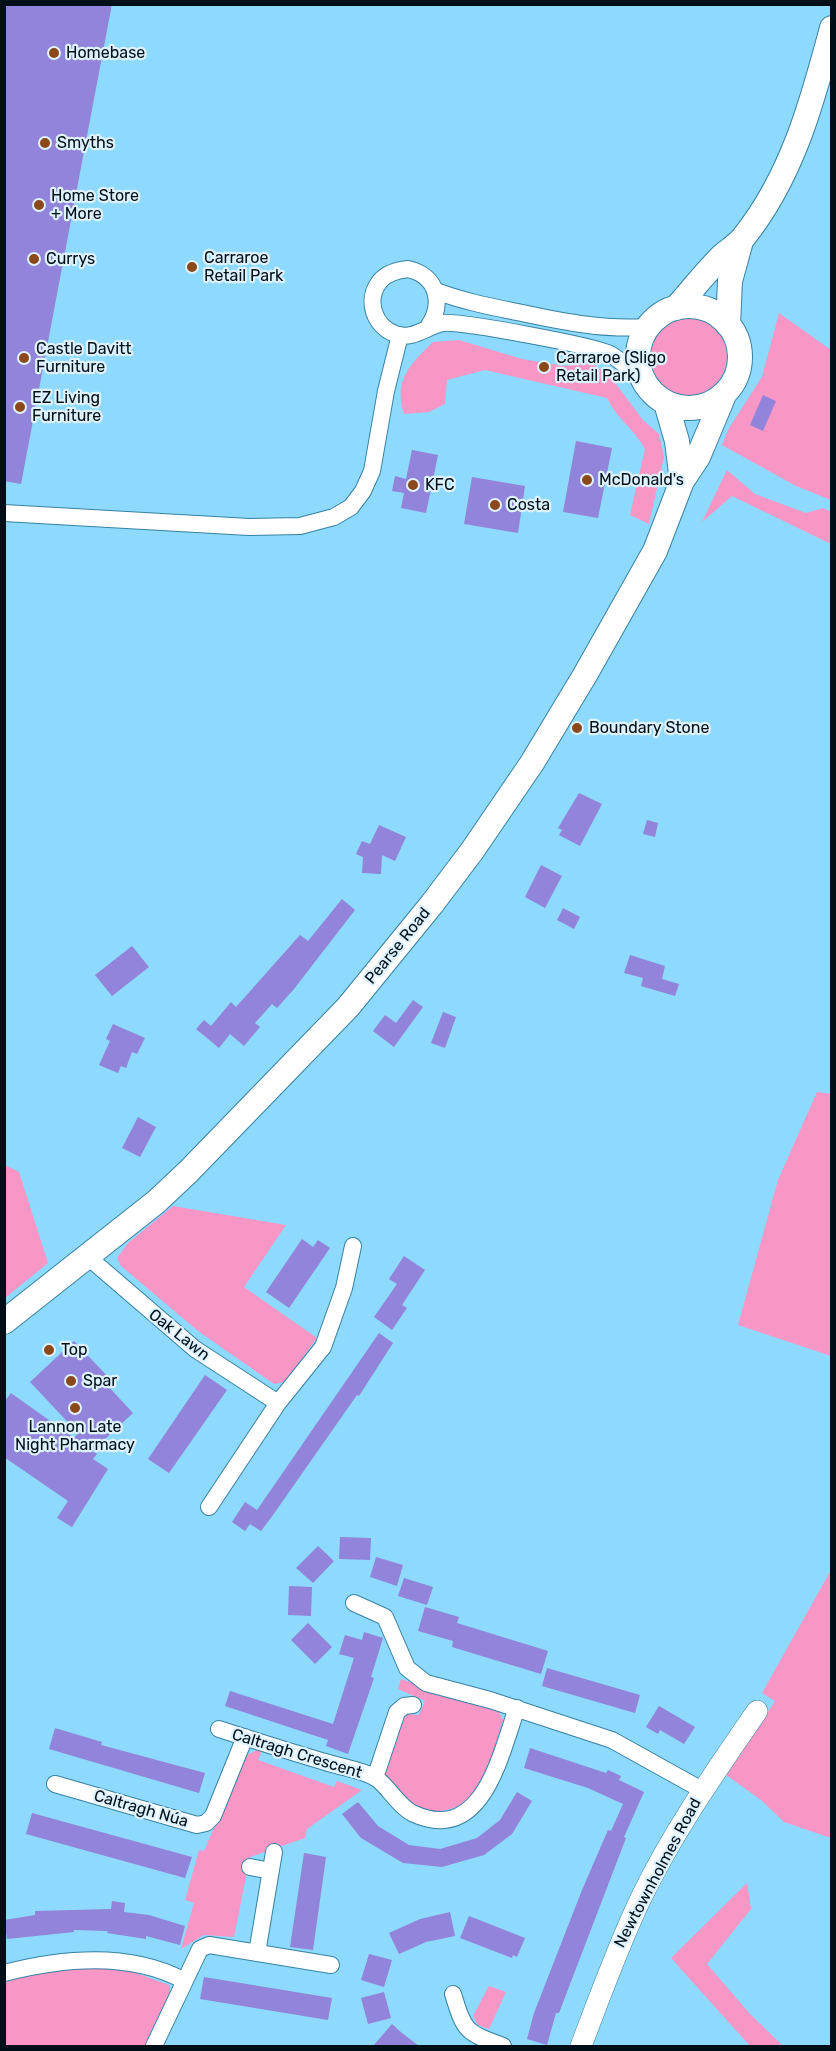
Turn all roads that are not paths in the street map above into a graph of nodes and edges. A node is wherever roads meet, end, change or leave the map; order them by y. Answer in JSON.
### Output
{"nodes":[{"id":1,"x":831,"y":28,"type":"edge"},
{"id":2,"x":741,"y":241,"type":"junction"},
{"id":3,"x":436,"y":291,"type":"junction"},
{"id":4,"x":676,"y":308,"type":"junction"},
{"id":5,"x":728,"y":325,"type":"junction"},
{"id":6,"x":428,"y":327,"type":"junction"},
{"id":7,"x":647,"y":327,"type":"junction"},
{"id":8,"x":400,"y":335,"type":"junction"},
{"id":9,"x":643,"y":380,"type":"junction"},
{"id":10,"x":724,"y":395,"type":"junction"},
{"id":11,"x":666,"y":403,"type":"junction"},
{"id":12,"x":682,"y":482,"type":"junction"},
{"id":13,"x":4,"y":513,"type":"edge"},
{"id":14,"x":353,"y":1246,"type":"dead end"},
{"id":15,"x":88,"y":1257,"type":"junction"},
{"id":16,"x":4,"y":1322,"type":"edge"},
{"id":17,"x":278,"y":1403,"type":"junction"},
{"id":18,"x":209,"y":1507,"type":"dead end"},
{"id":19,"x":354,"y":1604,"type":"dead end"},
{"id":20,"x":413,"y":1706,"type":"dead end"},
{"id":21,"x":517,"y":1708,"type":"junction"},
{"id":22,"x":757,"y":1712,"type":"dead end"},
{"id":23,"x":219,"y":1729,"type":"dead end"},
{"id":24,"x":245,"y":1737,"type":"junction"},
{"id":25,"x":375,"y":1778,"type":"junction"},
{"id":26,"x":55,"y":1784,"type":"dead end"},
{"id":27,"x":702,"y":1790,"type":"junction"},
{"id":28,"x":274,"y":1852,"type":"dead end"},
{"id":29,"x":250,"y":1867,"type":"dead end"},
{"id":30,"x":271,"y":1871,"type":"junction"},
{"id":31,"x":257,"y":1953,"type":"junction"},
{"id":32,"x":332,"y":1965,"type":"dead end"},
{"id":33,"x":4,"y":1973,"type":"edge"},
{"id":34,"x":183,"y":1980,"type":"junction"},
{"id":35,"x":453,"y":1994,"type":"dead end"},
{"id":36,"x":154,"y":2046,"type":"edge"},
{"id":37,"x":503,"y":2046,"type":"edge"},
{"id":38,"x":581,"y":2046,"type":"edge"}],
"edges":[{"from":1,"to":2,"type":"main road"},
{"from":2,"to":4,"type":"main road"},
{"from":2,"to":5,"type":"main road"},
{"from":3,"to":6,"type":"street"},
{"from":3,"to":7,"type":"street"},
{"from":3,"to":8,"type":"street"},
{"from":4,"to":5,"type":"main road"},
{"from":4,"to":7,"type":"main road"},
{"from":5,"to":10,"type":"main road"},
{"from":6,"to":8,"type":"street"},
{"from":6,"to":9,"type":"street"},
{"from":7,"to":9,"type":"main road"},
{"from":8,"to":13,"type":"street"},
{"from":9,"to":11,"type":"main road"},
{"from":10,"to":11,"type":"main road"},
{"from":10,"to":12,"type":"main road","name":"Pearse Road"},
{"from":11,"to":12,"type":"main road","name":"Pearse Road"},
{"from":12,"to":15,"type":"main road","name":"Pearse Road"},
{"from":14,"to":17,"type":"street"},
{"from":15,"to":16,"type":"main road","name":"Pearse Road"},
{"from":15,"to":17,"type":"street","name":"Oak Lawn"},
{"from":17,"to":18,"type":"street"},
{"from":19,"to":21,"type":"street"},
{"from":20,"to":25,"type":"street","name":"Caltragh Crescent"},
{"from":21,"to":25,"type":"street","name":"Caltragh Crescent"},
{"from":21,"to":27,"type":"street"},
{"from":22,"to":27,"type":"street","name":"Newtownholmes Road"},
{"from":23,"to":24,"type":"street","name":"Caltragh Crescent"},
{"from":24,"to":25,"type":"street","name":"Caltragh Crescent"},
{"from":24,"to":26,"type":"street","name":"Caltragh Núa"},
{"from":27,"to":38,"type":"street","name":"Newtownholmes Road"},
{"from":28,"to":30,"type":"street"},
{"from":29,"to":30,"type":"street"},
{"from":30,"to":31,"type":"street"},
{"from":31,"to":32,"type":"street"},
{"from":31,"to":34,"type":"street"},
{"from":33,"to":34,"type":"street"},
{"from":34,"to":36,"type":"street"},
{"from":35,"to":37,"type":"street"}]}
